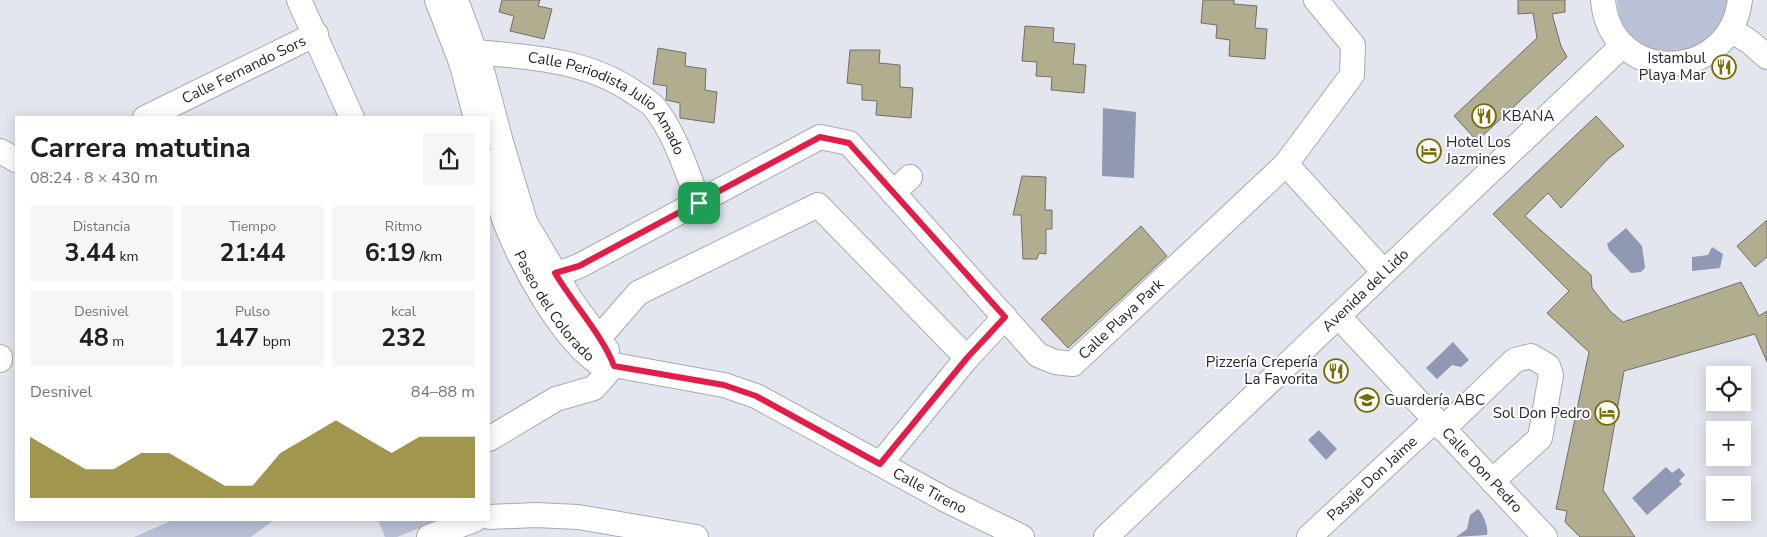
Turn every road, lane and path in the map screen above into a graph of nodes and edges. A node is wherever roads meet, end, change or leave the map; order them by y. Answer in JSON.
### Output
{"nodes":[{"id":1,"x":299,"y":0,"type":"edge"},
{"id":2,"x":437,"y":0,"type":"edge"},
{"id":3,"x":456,"y":0,"type":"edge"},
{"id":4,"x":1316,"y":0,"type":"edge"},
{"id":5,"x":1603,"y":0,"type":"edge"},
{"id":6,"x":1740,"y":0,"type":"edge"},
{"id":7,"x":1731,"y":30,"type":"junction"},
{"id":8,"x":316,"y":34,"type":"junction"},
{"id":9,"x":1623,"y":45,"type":"junction"},
{"id":10,"x":475,"y":52,"type":"junction"},
{"id":11,"x":1767,"y":57,"type":"edge"},
{"id":12,"x":469,"y":115,"type":"edge"},
{"id":13,"x":149,"y":116,"type":"edge"},
{"id":14,"x":351,"y":116,"type":"edge"},
{"id":15,"x":0,"y":151,"type":"edge"},
{"id":16,"x":15,"y":159,"type":"edge"},
{"id":17,"x":1286,"y":164,"type":"junction"},
{"id":18,"x":490,"y":165,"type":"edge"},
{"id":19,"x":699,"y":203,"type":"junction"},
{"id":20,"x":1384,"y":272,"type":"junction"},
{"id":21,"x":545,"y":278,"type":"junction"},
{"id":22,"x":1338,"y":316,"type":"junction"},
{"id":23,"x":1005,"y":317,"type":"junction"},
{"id":24,"x":599,"y":338,"type":"junction"},
{"id":25,"x":967,"y":358,"type":"junction"},
{"id":26,"x":614,"y":366,"type":"junction"},
{"id":27,"x":1439,"y":424,"type":"junction"},
{"id":28,"x":490,"y":438,"type":"edge"},
{"id":29,"x":880,"y":464,"type":"junction"},
{"id":30,"x":1492,"y":481,"type":"junction"},
{"id":31,"x":578,"y":517,"type":"junction"},
{"id":32,"x":490,"y":518,"type":"edge"},
{"id":33,"x":471,"y":521,"type":"edge"},
{"id":34,"x":429,"y":537,"type":"edge"},
{"id":35,"x":594,"y":537,"type":"edge"},
{"id":36,"x":696,"y":537,"type":"edge"},
{"id":37,"x":1022,"y":537,"type":"edge"},
{"id":38,"x":1106,"y":537,"type":"edge"},
{"id":39,"x":1309,"y":537,"type":"edge"},
{"id":40,"x":1545,"y":537,"type":"edge"}],
"edges":[{"from":1,"to":8,"type":"street"},
{"from":2,"to":12,"type":"street"},
{"from":3,"to":10,"type":"street","name":"Paseo del Colorado"},
{"from":4,"to":17,"type":"street","name":"Calle Playa Park"},
{"from":5,"to":9,"type":"street"},
{"from":6,"to":7,"type":"street"},
{"from":7,"to":9,"type":"street"},
{"from":7,"to":11,"type":"street"},
{"from":8,"to":13,"type":"street","name":"Calle Fernando Sors"},
{"from":8,"to":14,"type":"street"},
{"from":9,"to":20,"type":"street","name":"Avenida del Lido"},
{"from":10,"to":19,"type":"street","name":"Calle Periodista Julio Amado"},
{"from":10,"to":21,"type":"street","name":"Paseo del Colorado"},
{"from":15,"to":16,"type":"street"},
{"from":17,"to":20,"type":"street"},
{"from":17,"to":23,"type":"street","name":"Calle Playa Park"},
{"from":18,"to":21,"type":"street","name":"Paseo del Colorado"},
{"from":19,"to":21,"type":"street","name":"Calle Playa Park"},
{"from":19,"to":23,"type":"street","name":"Calle Playa Park"},
{"from":20,"to":22,"type":"street","name":"Avenida del Lido"},
{"from":21,"to":24,"type":"street","name":"Paseo del Colorado"},
{"from":21,"to":26,"type":"street","name":"Paseo del Colorado"},
{"from":22,"to":27,"type":"street","name":"Calle Don Pedro"},
{"from":22,"to":38,"type":"street","name":"Avenida del Lido"},
{"from":23,"to":25,"type":"street"},
{"from":24,"to":25,"type":"street"},
{"from":24,"to":26,"type":"street","name":"Paseo del Colorado"},
{"from":25,"to":29,"type":"street"},
{"from":26,"to":28,"type":"street"},
{"from":26,"to":29,"type":"street","name":"Calle Tireno"},
{"from":27,"to":30,"type":"street","name":"Calle Don Pedro"},
{"from":27,"to":30,"type":"street","name":"Pasaje Don Jaime"},
{"from":27,"to":39,"type":"street","name":"Pasaje Don Jaime"},
{"from":29,"to":37,"type":"street","name":"Calle Tireno"},
{"from":30,"to":40,"type":"street","name":"Calle Don Pedro"},
{"from":31,"to":32,"type":"street"},
{"from":31,"to":35,"type":"street"},
{"from":31,"to":36,"type":"street"},
{"from":33,"to":34,"type":"street"}]}
